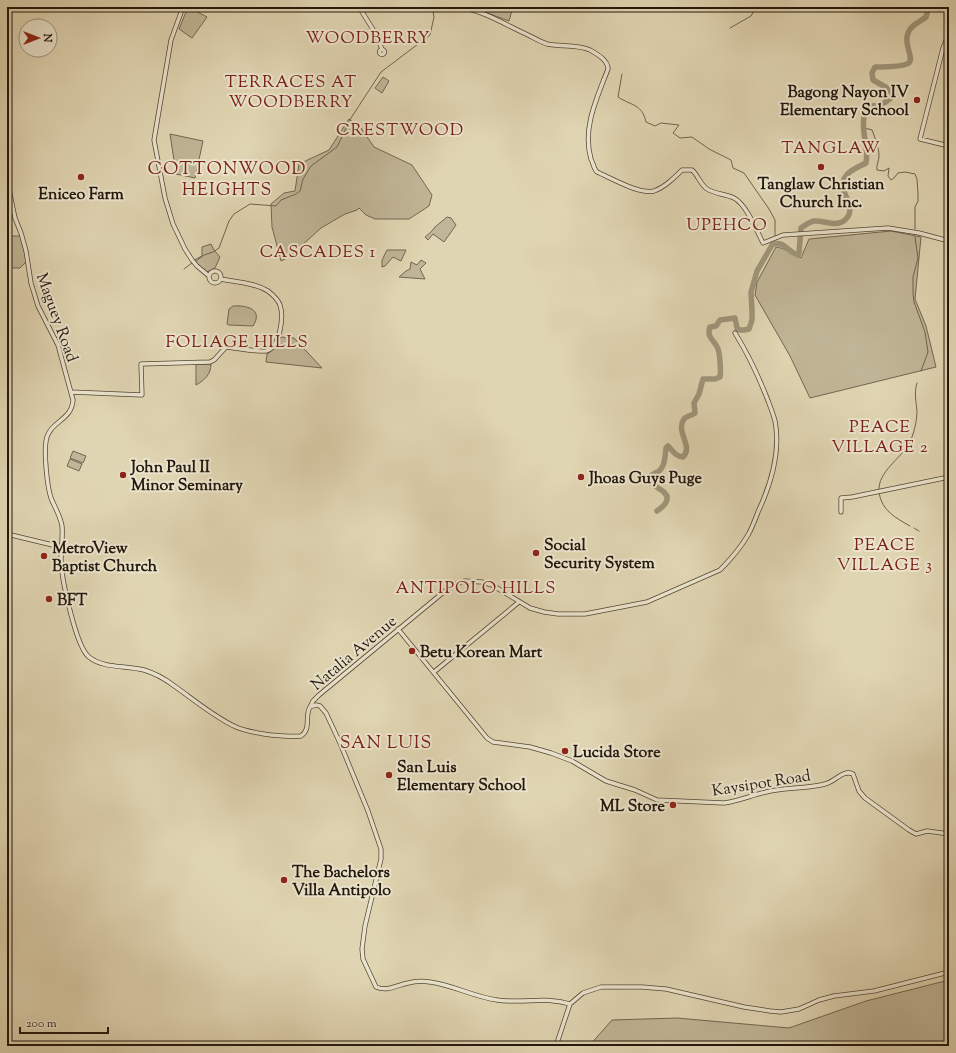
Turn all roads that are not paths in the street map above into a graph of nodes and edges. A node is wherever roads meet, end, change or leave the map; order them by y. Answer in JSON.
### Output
{"nodes":[{"id":1,"x":183,"y":7,"type":"edge"},
{"id":2,"x":359,"y":7,"type":"edge"},
{"id":3,"x":429,"y":7,"type":"edge"},
{"id":4,"x":456,"y":7,"type":"edge"},
{"id":5,"x":949,"y":34,"type":"edge"},
{"id":6,"x":382,"y":49,"type":"dead end"},
{"id":7,"x":949,"y":146,"type":"edge"},
{"id":8,"x":7,"y":180,"type":"edge"},
{"id":9,"x":949,"y":241,"type":"edge"},
{"id":10,"x":209,"y":276,"type":"junction"},
{"id":11,"x":221,"y":279,"type":"junction"},
{"id":12,"x":735,"y":333,"type":"dead end"},
{"id":13,"x":71,"y":392,"type":"junction"},
{"id":14,"x":949,"y":477,"type":"edge"},
{"id":15,"x":841,"y":512,"type":"dead end"},
{"id":16,"x":7,"y":534,"type":"edge"},
{"id":17,"x":61,"y":547,"type":"junction"},
{"id":18,"x":519,"y":602,"type":"junction"},
{"id":19,"x":398,"y":629,"type":"junction"},
{"id":20,"x":434,"y":672,"type":"junction"},
{"id":21,"x":310,"y":707,"type":"junction"},
{"id":22,"x":949,"y":834,"type":"edge"},
{"id":23,"x":949,"y":972,"type":"edge"},
{"id":24,"x":570,"y":1004,"type":"junction"},
{"id":25,"x":556,"y":1046,"type":"edge"}],
"edges":[{"from":1,"to":10,"type":"street"},
{"from":2,"to":6,"type":"street"},
{"from":3,"to":4,"type":"street"},
{"from":4,"to":9,"type":"street"},
{"from":5,"to":7,"type":"street"},
{"from":8,"to":13,"type":"street","name":"Maguey Road"},
{"from":10,"to":11,"type":"street"},
{"from":10,"to":11,"type":"street"},
{"from":11,"to":13,"type":"street"},
{"from":12,"to":18,"type":"street"},
{"from":13,"to":17,"type":"street","name":"Maguey Road"},
{"from":14,"to":15,"type":"street"},
{"from":16,"to":17,"type":"street"},
{"from":17,"to":21,"type":"street","name":"Maguey Road"},
{"from":18,"to":19,"type":"street","name":"Natalia Avenue"},
{"from":18,"to":20,"type":"street"},
{"from":19,"to":20,"type":"street"},
{"from":19,"to":21,"type":"street","name":"Natalia Avenue"},
{"from":20,"to":22,"type":"street","name":"Kaysipot Road"},
{"from":21,"to":24,"type":"street"},
{"from":23,"to":24,"type":"street"},
{"from":24,"to":25,"type":"street"}]}
